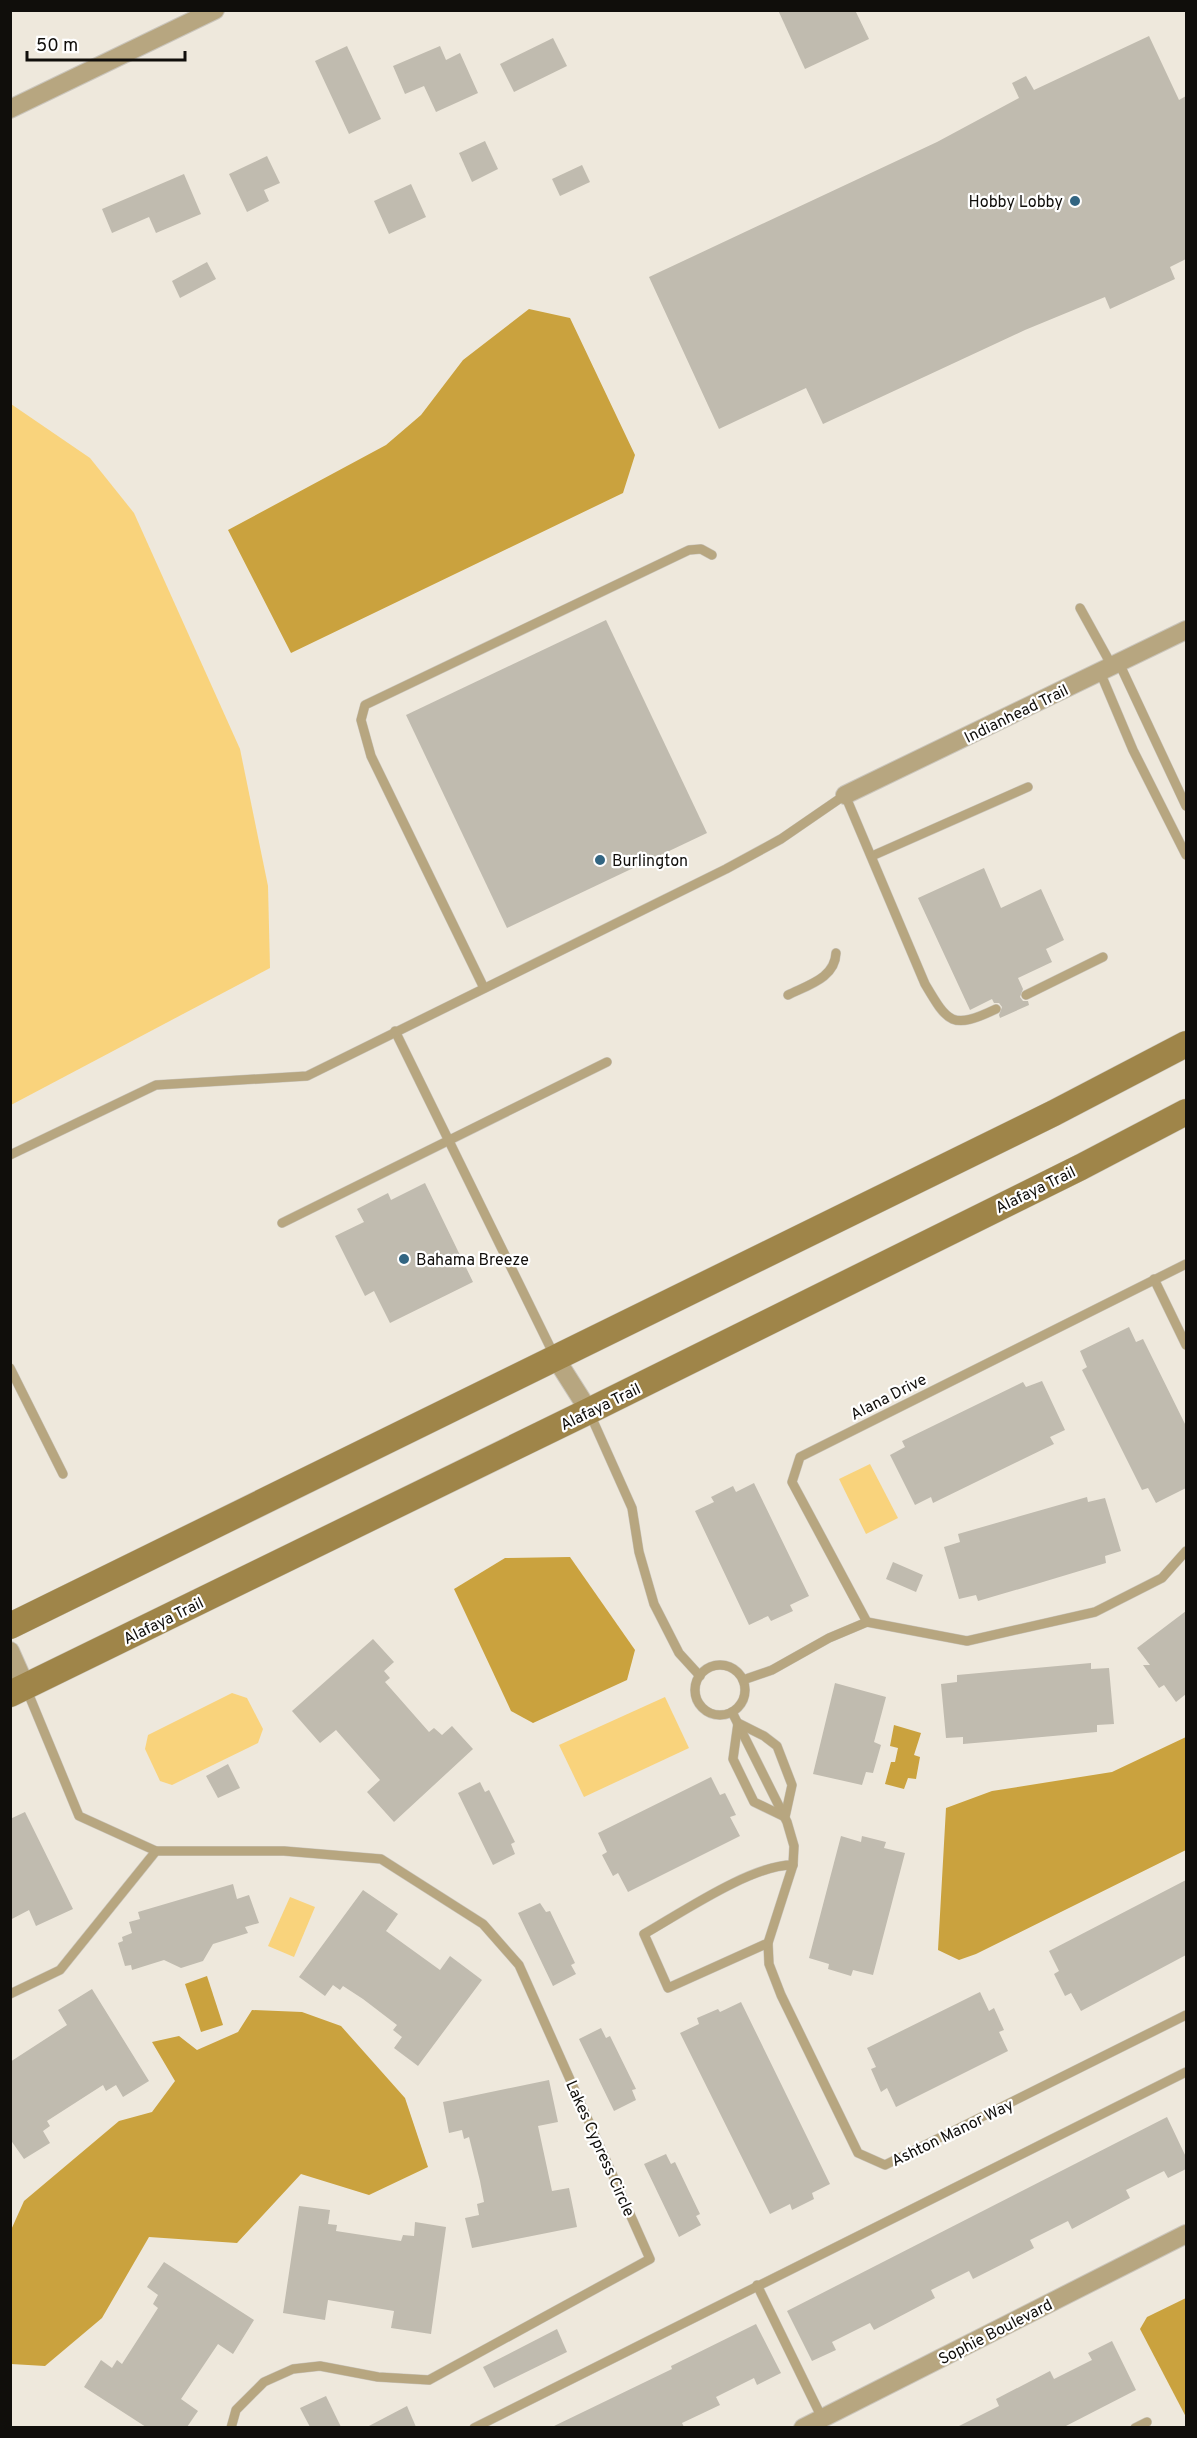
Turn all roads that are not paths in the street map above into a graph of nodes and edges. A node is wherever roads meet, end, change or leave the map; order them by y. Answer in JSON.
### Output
{"nodes":[{"id":1,"x":215,"y":10,"type":"edge"},
{"id":2,"x":10,"y":109,"type":"edge"},
{"id":3,"x":712,"y":555,"type":"dead end"},
{"id":4,"x":1080,"y":608,"type":"dead end"},
{"id":5,"x":1186,"y":630,"type":"edge"},
{"id":6,"x":1110,"y":667,"type":"junction"},
{"id":7,"x":1028,"y":787,"type":"dead end"},
{"id":8,"x":845,"y":795,"type":"junction"},
{"id":9,"x":1186,"y":806,"type":"edge"},
{"id":10,"x":1186,"y":855,"type":"edge"},
{"id":11,"x":872,"y":856,"type":"junction"},
{"id":12,"x":836,"y":953,"type":"dead end"},
{"id":13,"x":1103,"y":957,"type":"dead end"},
{"id":14,"x":484,"y":988,"type":"junction"},
{"id":15,"x":788,"y":995,"type":"dead end"},
{"id":16,"x":1026,"y":995,"type":"dead end"},
{"id":17,"x":996,"y":1009,"type":"dead end"},
{"id":18,"x":395,"y":1031,"type":"junction"},
{"id":19,"x":1186,"y":1044,"type":"edge"},
{"id":20,"x":607,"y":1062,"type":"dead end"},
{"id":21,"x":1186,"y":1112,"type":"edge"},
{"id":22,"x":449,"y":1141,"type":"junction"},
{"id":23,"x":10,"y":1155,"type":"edge"},
{"id":24,"x":282,"y":1223,"type":"dead end"},
{"id":25,"x":1186,"y":1264,"type":"edge"},
{"id":26,"x":1154,"y":1279,"type":"junction"},
{"id":27,"x":1186,"y":1345,"type":"edge"},
{"id":28,"x":556,"y":1359,"type":"junction"},
{"id":29,"x":10,"y":1368,"type":"edge"},
{"id":30,"x":589,"y":1411,"type":"junction"},
{"id":31,"x":63,"y":1474,"type":"dead end"},
{"id":32,"x":1186,"y":1551,"type":"edge"},
{"id":33,"x":867,"y":1622,"type":"junction"},
{"id":34,"x":10,"y":1626,"type":"edge"},
{"id":35,"x":10,"y":1651,"type":"edge"},
{"id":36,"x":700,"y":1676,"type":"junction"},
{"id":37,"x":743,"y":1680,"type":"junction"},
{"id":38,"x":18,"y":1691,"type":"edge"},
{"id":39,"x":732,"y":1712,"type":"junction"},
{"id":40,"x":738,"y":1723,"type":"junction"},
{"id":41,"x":785,"y":1817,"type":"junction"},
{"id":42,"x":156,"y":1851,"type":"junction"},
{"id":43,"x":793,"y":1865,"type":"junction"},
{"id":44,"x":768,"y":1943,"type":"junction"},
{"id":45,"x":10,"y":1994,"type":"edge"},
{"id":46,"x":1186,"y":2015,"type":"edge"},
{"id":47,"x":1186,"y":2072,"type":"edge"},
{"id":48,"x":1186,"y":2234,"type":"edge"},
{"id":49,"x":757,"y":2285,"type":"junction"},
{"id":50,"x":822,"y":2418,"type":"junction"},
{"id":51,"x":1147,"y":2421,"type":"dead end"},
{"id":52,"x":231,"y":2427,"type":"edge"},
{"id":53,"x":474,"y":2427,"type":"edge"},
{"id":54,"x":803,"y":2427,"type":"edge"},
{"id":55,"x":1135,"y":2427,"type":"edge"}],
"edges":[{"from":1,"to":2,"type":"street"},
{"from":3,"to":14,"type":"lane"},
{"from":4,"to":6,"type":"lane"},
{"from":5,"to":6,"type":"street","name":"Indianhead Trail"},
{"from":6,"to":8,"type":"street","name":"Indianhead Trail"},
{"from":6,"to":9,"type":"lane"},
{"from":6,"to":10,"type":"lane"},
{"from":7,"to":11,"type":"lane"},
{"from":8,"to":11,"type":"lane"},
{"from":8,"to":14,"type":"lane"},
{"from":11,"to":17,"type":"lane"},
{"from":12,"to":15,"type":"lane"},
{"from":13,"to":16,"type":"lane"},
{"from":14,"to":18,"type":"lane"},
{"from":18,"to":22,"type":"lane"},
{"from":18,"to":23,"type":"lane"},
{"from":19,"to":28,"type":"main road"},
{"from":20,"to":22,"type":"lane"},
{"from":21,"to":30,"type":"main road","name":"Alafaya Trail"},
{"from":22,"to":24,"type":"lane"},
{"from":22,"to":28,"type":"lane"},
{"from":25,"to":26,"type":"lane","name":"Alana Drive"},
{"from":26,"to":27,"type":"lane"},
{"from":26,"to":33,"type":"lane","name":"Alana Drive"},
{"from":28,"to":30,"type":"street"},
{"from":28,"to":34,"type":"main road"},
{"from":29,"to":31,"type":"lane"},
{"from":30,"to":36,"type":"lane"},
{"from":30,"to":38,"type":"main road","name":"Alafaya Trail"},
{"from":32,"to":33,"type":"lane"},
{"from":33,"to":37,"type":"lane"},
{"from":35,"to":38,"type":"street","name":"Lakes Cypress Circle"},
{"from":36,"to":37,"type":"lane"},
{"from":36,"to":39,"type":"lane"},
{"from":37,"to":39,"type":"lane"},
{"from":38,"to":42,"type":"lane","name":"Lakes Cypress Circle"},
{"from":39,"to":40,"type":"lane","name":"Ashton Manor Way"},
{"from":40,"to":41,"type":"lane","name":"Ashton Manor Way"},
{"from":40,"to":41,"type":"lane"},
{"from":40,"to":41,"type":"lane"},
{"from":41,"to":43,"type":"lane","name":"Ashton Manor Way"},
{"from":42,"to":45,"type":"lane"},
{"from":42,"to":52,"type":"lane","name":"Lakes Cypress Circle"},
{"from":43,"to":44,"type":"lane","name":"Ashton Manor Way"},
{"from":43,"to":44,"type":"lane"},
{"from":44,"to":46,"type":"lane","name":"Ashton Manor Way"},
{"from":47,"to":49,"type":"lane"},
{"from":48,"to":50,"type":"street","name":"Sophie Boulevard"},
{"from":49,"to":50,"type":"lane"},
{"from":49,"to":53,"type":"lane"},
{"from":50,"to":54,"type":"street","name":"Sophie Boulevard"},
{"from":51,"to":55,"type":"lane"}]}
